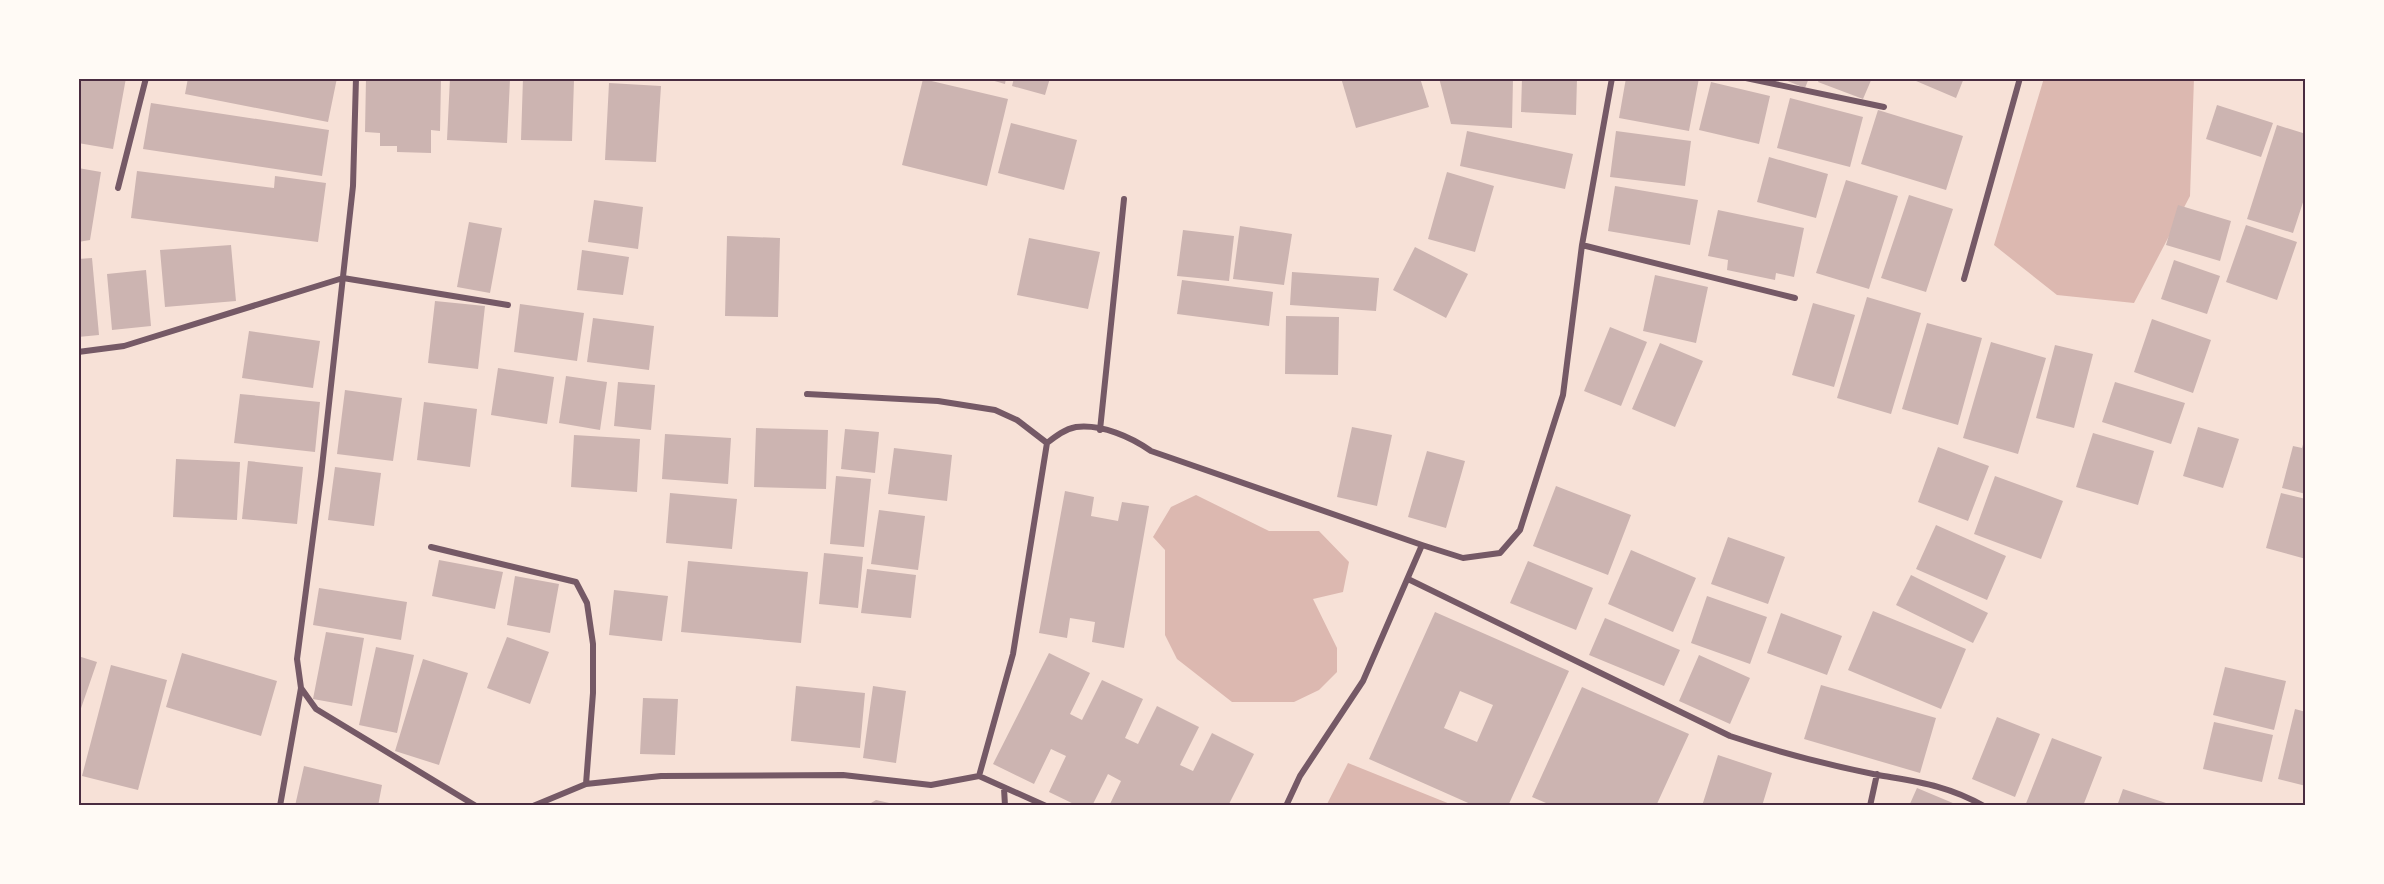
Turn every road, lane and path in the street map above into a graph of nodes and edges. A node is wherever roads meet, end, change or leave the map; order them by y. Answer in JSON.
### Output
{"nodes":[{"id":1,"x":146,"y":78,"type":"edge"},
{"id":2,"x":356,"y":78,"type":"edge"},
{"id":3,"x":1612,"y":78,"type":"edge"},
{"id":4,"x":1746,"y":78,"type":"edge"},
{"id":5,"x":2020,"y":78,"type":"edge"},
{"id":6,"x":1884,"y":107,"type":"dead end"},
{"id":7,"x":118,"y":188,"type":"dead end"},
{"id":8,"x":1124,"y":199,"type":"dead end"},
{"id":9,"x":1582,"y":245,"type":"junction"},
{"id":10,"x":343,"y":278,"type":"junction"},
{"id":11,"x":1964,"y":279,"type":"dead end"},
{"id":12,"x":1795,"y":298,"type":"dead end"},
{"id":13,"x":508,"y":305,"type":"dead end"},
{"id":14,"x":78,"y":352,"type":"edge"},
{"id":15,"x":807,"y":394,"type":"dead end"},
{"id":16,"x":1100,"y":430,"type":"junction"},
{"id":17,"x":1047,"y":442,"type":"junction"},
{"id":18,"x":1422,"y":545,"type":"junction"},
{"id":19,"x":431,"y":547,"type":"dead end"},
{"id":20,"x":1408,"y":579,"type":"junction"},
{"id":21,"x":301,"y":688,"type":"junction"},
{"id":22,"x":1877,"y":774,"type":"junction"},
{"id":23,"x":979,"y":776,"type":"junction"},
{"id":24,"x":586,"y":784,"type":"junction"},
{"id":25,"x":1004,"y":788,"type":"junction"},
{"id":26,"x":279,"y":806,"type":"edge"},
{"id":27,"x":476,"y":806,"type":"edge"},
{"id":28,"x":533,"y":806,"type":"edge"},
{"id":29,"x":1005,"y":806,"type":"edge"},
{"id":30,"x":1046,"y":806,"type":"edge"},
{"id":31,"x":1286,"y":806,"type":"edge"},
{"id":32,"x":1870,"y":806,"type":"edge"},
{"id":33,"x":1984,"y":806,"type":"edge"}],
"edges":[{"from":1,"to":7,"type":"street"},
{"from":2,"to":10,"type":"street"},
{"from":3,"to":9,"type":"street"},
{"from":4,"to":6,"type":"street"},
{"from":5,"to":11,"type":"street"},
{"from":8,"to":16,"type":"street"},
{"from":9,"to":12,"type":"street"},
{"from":9,"to":18,"type":"street"},
{"from":10,"to":13,"type":"street"},
{"from":10,"to":14,"type":"street"},
{"from":10,"to":21,"type":"street"},
{"from":15,"to":17,"type":"street"},
{"from":16,"to":17,"type":"street"},
{"from":16,"to":18,"type":"street"},
{"from":17,"to":23,"type":"street"},
{"from":18,"to":20,"type":"street"},
{"from":19,"to":24,"type":"street"},
{"from":20,"to":22,"type":"street"},
{"from":20,"to":31,"type":"street"},
{"from":21,"to":26,"type":"street"},
{"from":21,"to":27,"type":"street"},
{"from":22,"to":32,"type":"street"},
{"from":22,"to":33,"type":"street"},
{"from":23,"to":24,"type":"street"},
{"from":23,"to":25,"type":"street"},
{"from":24,"to":28,"type":"street"},
{"from":25,"to":29,"type":"street"},
{"from":25,"to":30,"type":"street"}]}
